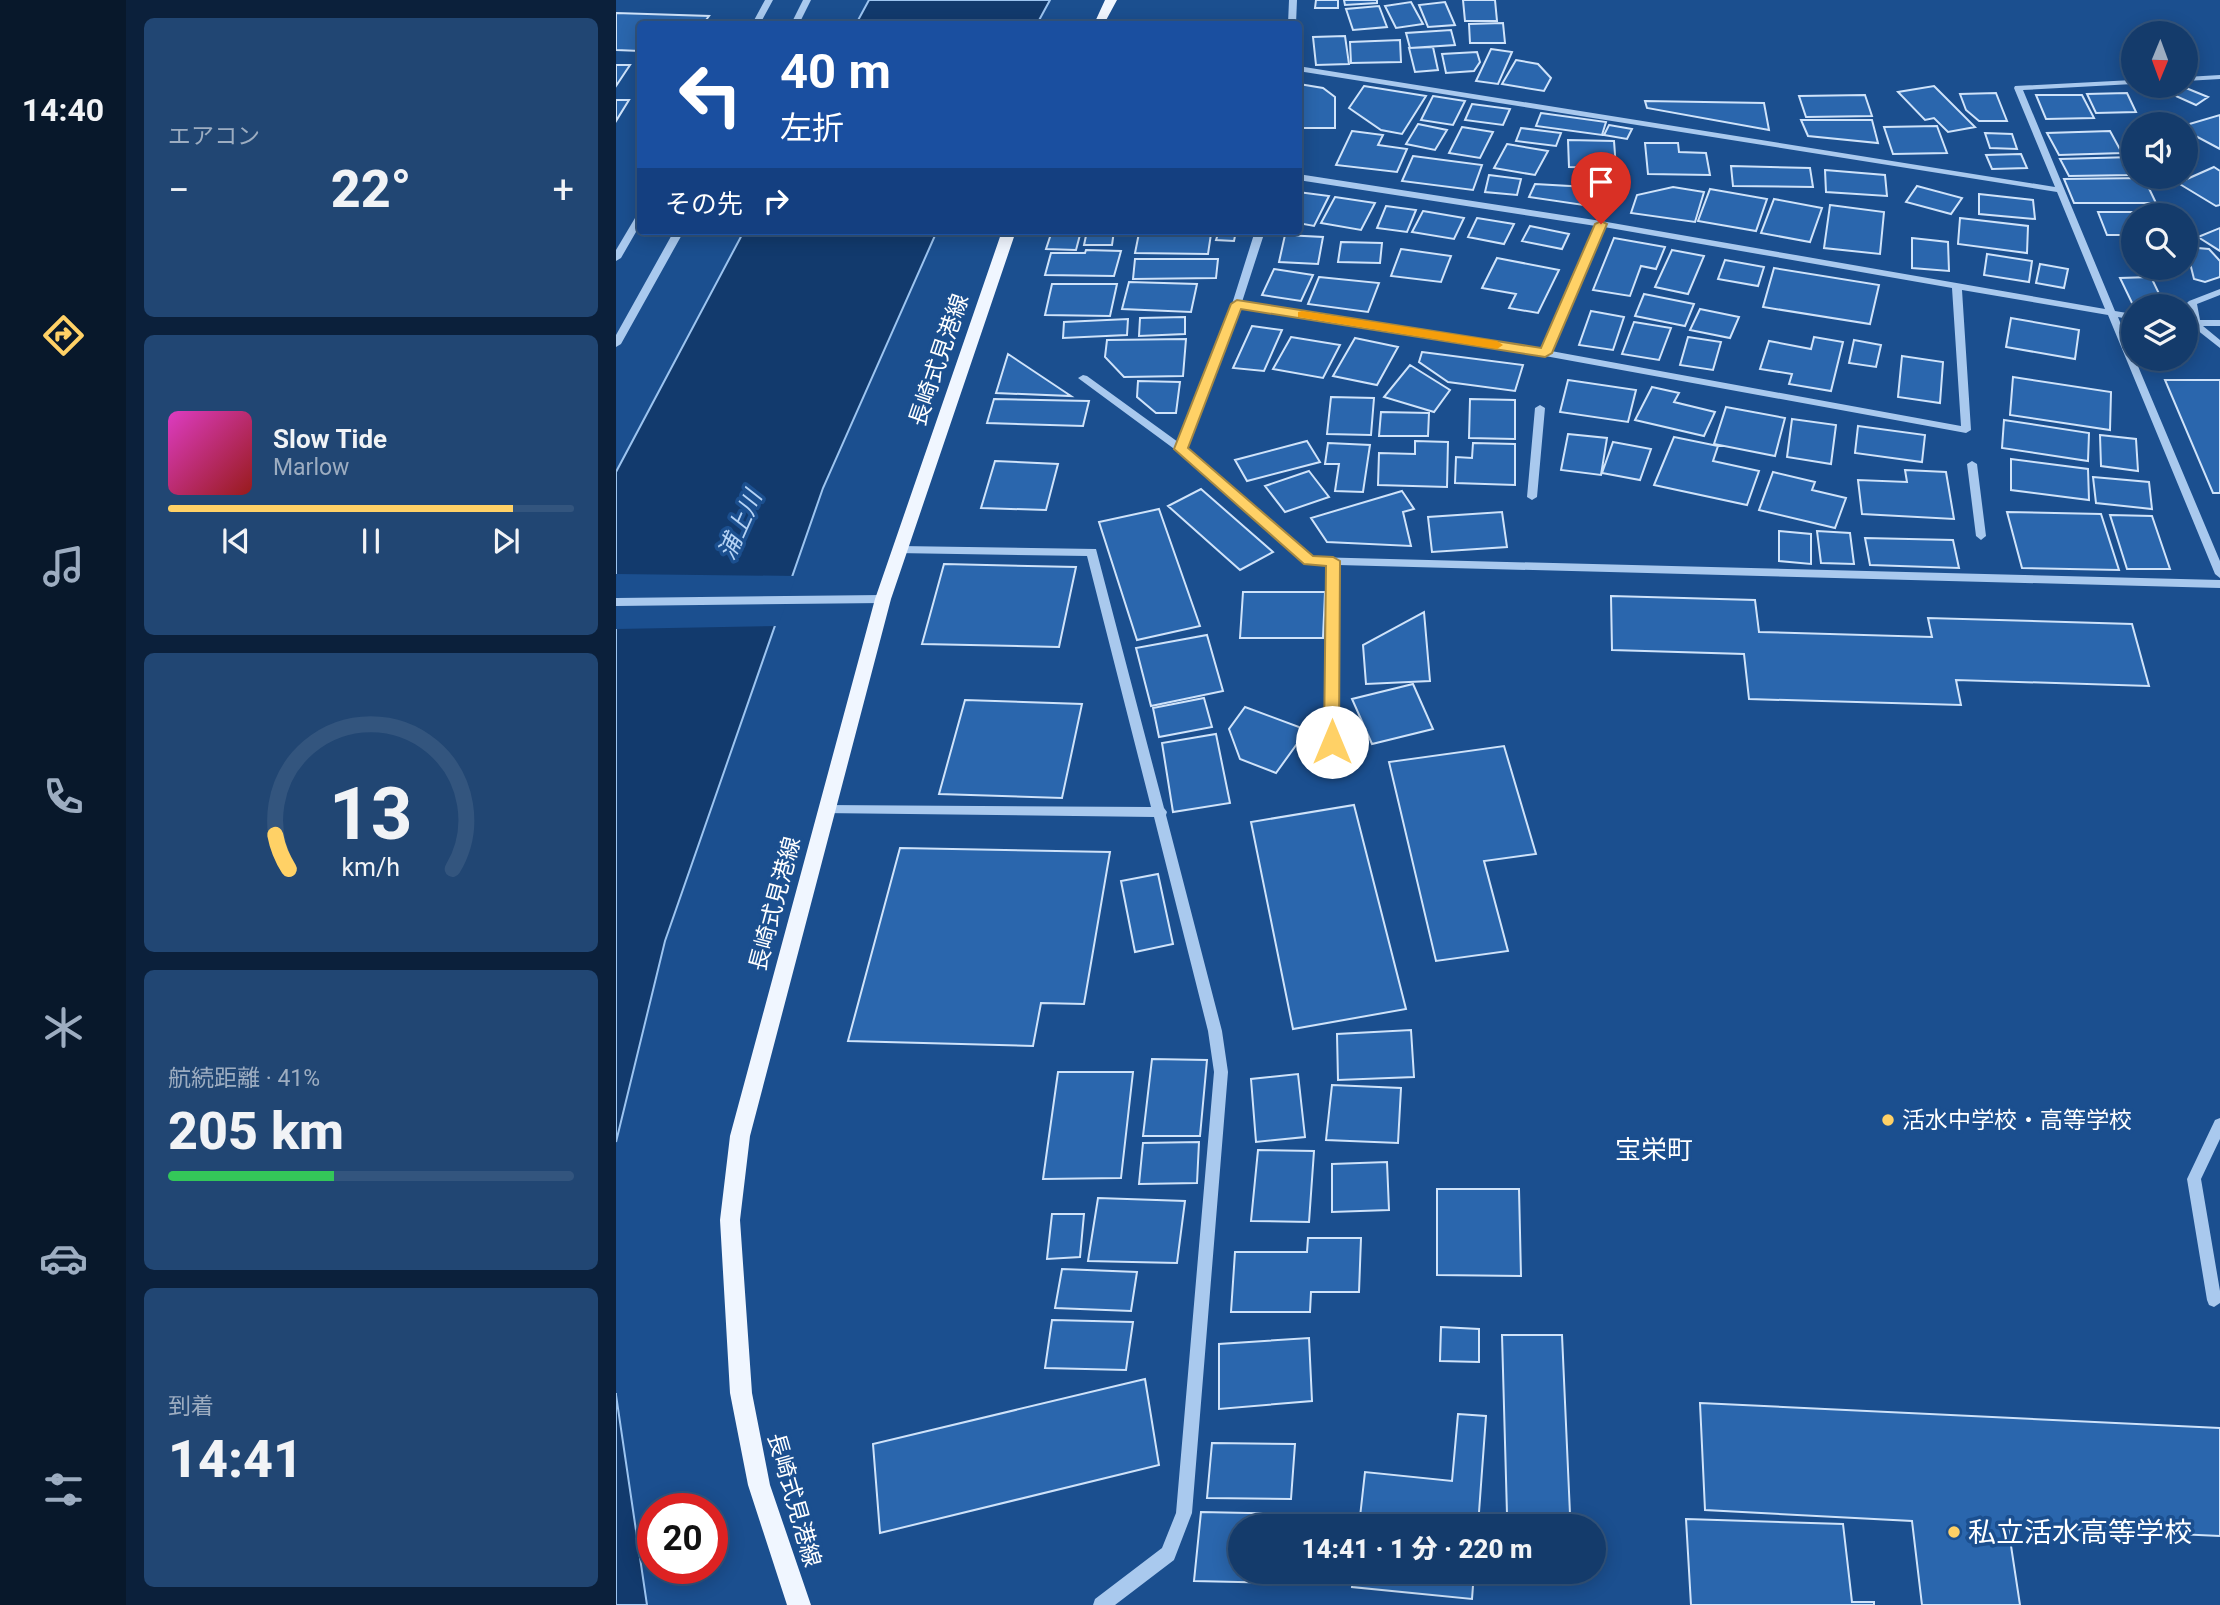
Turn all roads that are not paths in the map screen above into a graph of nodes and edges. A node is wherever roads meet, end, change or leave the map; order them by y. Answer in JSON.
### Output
{"nodes":[{"id":1,"x":769,"y":0,"type":"edge"},
{"id":2,"x":807,"y":0,"type":"edge"},
{"id":3,"x":1111,"y":0,"type":"edge"},
{"id":4,"x":1293,"y":0,"type":"edge"},
{"id":5,"x":758,"y":21,"type":"edge"},
{"id":6,"x":796,"y":21,"type":"edge"},
{"id":7,"x":1100,"y":21,"type":"edge"},
{"id":8,"x":1292,"y":21,"type":"edge"},
{"id":9,"x":1302,"y":69,"type":"edge"},
{"id":10,"x":2220,"y":77,"type":"edge"},
{"id":11,"x":2198,"y":78,"type":"edge"},
{"id":12,"x":2121,"y":83,"type":"edge"},
{"id":13,"x":1302,"y":178,"type":"edge"},
{"id":14,"x":2059,"y":190,"type":"junction"},
{"id":15,"x":637,"y":223,"type":"edge"},
{"id":16,"x":1601,"y":224,"type":"junction"},
{"id":17,"x":677,"y":235,"type":"edge"},
{"id":18,"x":1008,"y":235,"type":"edge"},
{"id":19,"x":1259,"y":235,"type":"edge"},
{"id":20,"x":616,"y":258,"type":"edge"},
{"id":21,"x":1957,"y":285,"type":"junction"},
{"id":22,"x":2220,"y":292,"type":"edge"},
{"id":23,"x":2198,"y":301,"type":"edge"},
{"id":24,"x":1237,"y":304,"type":"junction"},
{"id":25,"x":2112,"y":314,"type":"junction"},
{"id":26,"x":2121,"y":315,"type":"edge"},
{"id":27,"x":2220,"y":323,"type":"edge"},
{"id":28,"x":2198,"y":324,"type":"edge"},
{"id":29,"x":2198,"y":329,"type":"edge"},
{"id":30,"x":616,"y":344,"type":"edge"},
{"id":31,"x":2220,"y":345,"type":"edge"},
{"id":32,"x":1545,"y":353,"type":"junction"},
{"id":33,"x":1083,"y":378,"type":"dead end"},
{"id":34,"x":1540,"y":408,"type":"dead end"},
{"id":35,"x":1181,"y":449,"type":"junction"},
{"id":36,"x":1972,"y":464,"type":"dead end"},
{"id":37,"x":1532,"y":497,"type":"dead end"},
{"id":38,"x":1981,"y":536,"type":"dead end"},
{"id":39,"x":900,"y":550,"type":"junction"},
{"id":40,"x":1333,"y":561,"type":"junction"},
{"id":41,"x":2220,"y":574,"type":"edge"},
{"id":42,"x":2220,"y":584,"type":"edge"},
{"id":43,"x":883,"y":599,"type":"junction"},
{"id":44,"x":616,"y":602,"type":"edge"},
{"id":45,"x":1332,"y":742,"type":"dead end"},
{"id":46,"x":825,"y":810,"type":"junction"},
{"id":47,"x":1161,"y":812,"type":"junction"},
{"id":48,"x":2220,"y":1125,"type":"edge"},
{"id":49,"x":2214,"y":1300,"type":"dead end"},
{"id":50,"x":799,"y":1605,"type":"edge"},
{"id":51,"x":1101,"y":1605,"type":"edge"}],
"edges":[{"from":1,"to":5,"type":"street"},
{"from":2,"to":6,"type":"street"},
{"from":3,"to":7,"type":"main road"},
{"from":4,"to":8,"type":"street"},
{"from":9,"to":14,"type":"street"},
{"from":10,"to":11,"type":"street"},
{"from":12,"to":14,"type":"street"},
{"from":13,"to":16,"type":"street"},
{"from":14,"to":25,"type":"street"},
{"from":15,"to":20,"type":"street"},
{"from":16,"to":21,"type":"street"},
{"from":16,"to":32,"type":"street"},
{"from":17,"to":30,"type":"street"},
{"from":18,"to":39,"type":"main road","name":"長崎式見港線"},
{"from":19,"to":24,"type":"street"},
{"from":21,"to":25,"type":"street"},
{"from":21,"to":32,"type":"street"},
{"from":22,"to":23,"type":"street"},
{"from":24,"to":32,"type":"street"},
{"from":24,"to":35,"type":"street"},
{"from":25,"to":26,"type":"street"},
{"from":25,"to":41,"type":"street"},
{"from":27,"to":28,"type":"street"},
{"from":29,"to":31,"type":"street"},
{"from":33,"to":35,"type":"street"},
{"from":34,"to":37,"type":"street"},
{"from":35,"to":40,"type":"street"},
{"from":36,"to":38,"type":"street"},
{"from":39,"to":43,"type":"main road","name":"長崎式見港線"},
{"from":39,"to":47,"type":"street"},
{"from":40,"to":42,"type":"street"},
{"from":40,"to":45,"type":"street"},
{"from":43,"to":44,"type":"street"},
{"from":43,"to":46,"type":"main road","name":"長崎式見港線"},
{"from":46,"to":47,"type":"street"},
{"from":46,"to":50,"type":"main road","name":"長崎式見港線"},
{"from":47,"to":51,"type":"street"},
{"from":48,"to":49,"type":"street"}]}
